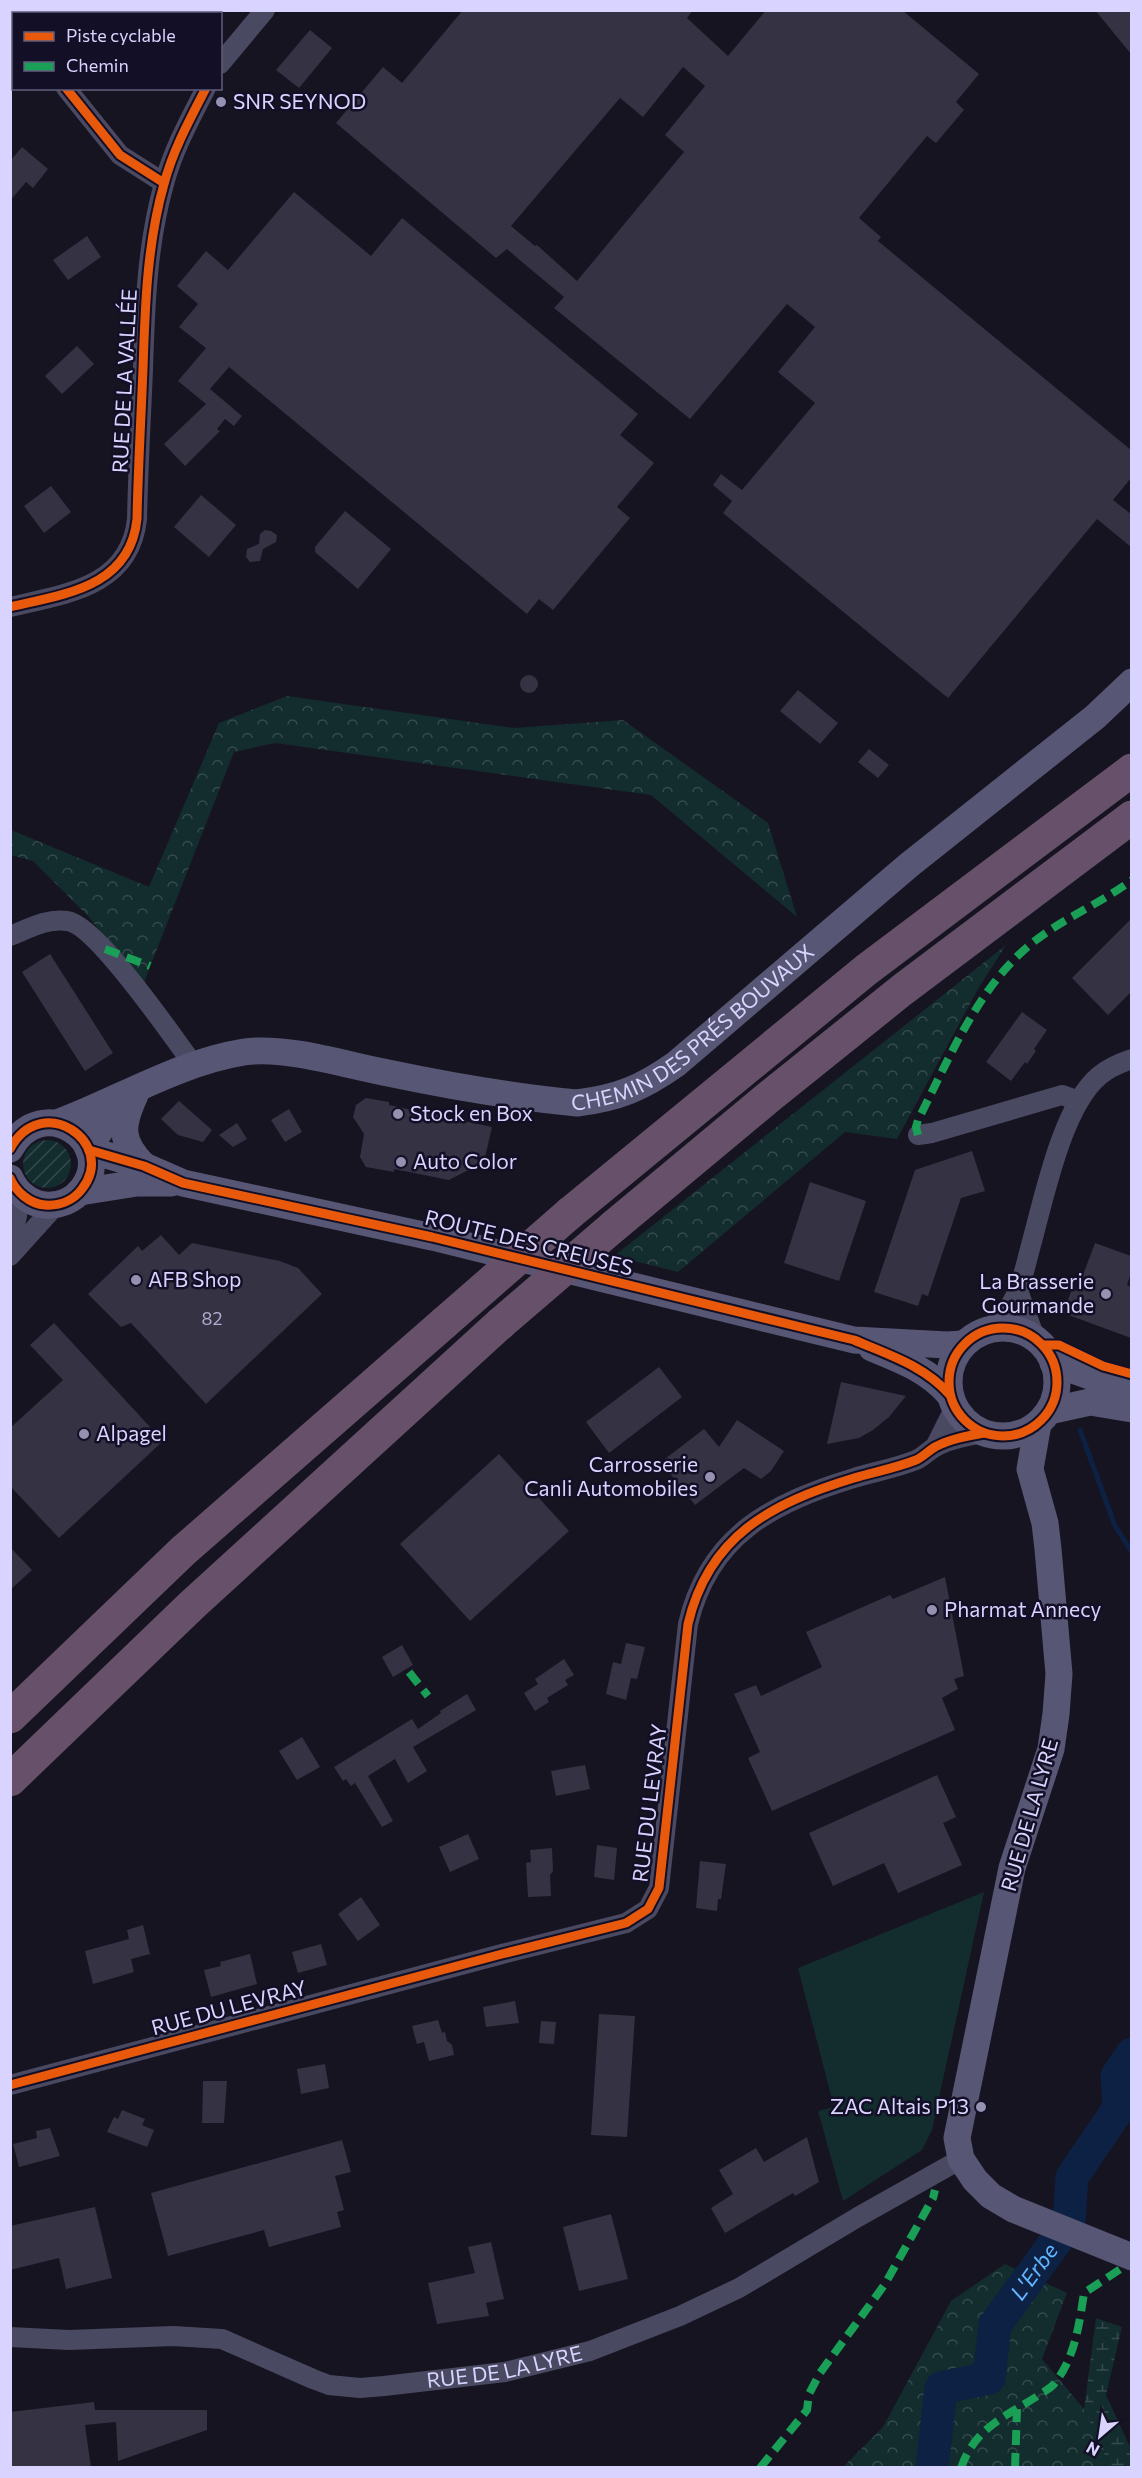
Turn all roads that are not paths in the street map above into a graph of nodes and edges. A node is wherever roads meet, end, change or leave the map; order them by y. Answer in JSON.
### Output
{"nodes":[{"id":1,"x":265,"y":10,"type":"edge"},
{"id":2,"x":222,"y":62,"type":"edge"},
{"id":3,"x":68,"y":90,"type":"edge"},
{"id":4,"x":205,"y":90,"type":"edge"},
{"id":5,"x":164,"y":183,"type":"junction"},
{"id":6,"x":10,"y":607,"type":"edge"},
{"id":7,"x":1131,"y":682,"type":"edge"},
{"id":8,"x":1131,"y":770,"type":"edge"},
{"id":9,"x":1131,"y":817,"type":"edge"},
{"id":10,"x":10,"y":936,"type":"edge"},
{"id":11,"x":1131,"y":1059,"type":"edge"},
{"id":12,"x":193,"y":1064,"type":"junction"},
{"id":13,"x":163,"y":1077,"type":"junction"},
{"id":14,"x":135,"y":1094,"type":"junction"},
{"id":15,"x":1079,"y":1101,"type":"junction"},
{"id":16,"x":57,"y":1123,"type":"junction"},
{"id":17,"x":918,"y":1135,"type":"dead end"},
{"id":18,"x":15,"y":1136,"type":"edge"},
{"id":19,"x":88,"y":1149,"type":"junction"},
{"id":20,"x":144,"y":1166,"type":"junction"},
{"id":21,"x":183,"y":1183,"type":"junction"},
{"id":22,"x":15,"y":1185,"type":"edge"},
{"id":23,"x":80,"y":1192,"type":"junction"},
{"id":24,"x":56,"y":1205,"type":"junction"},
{"id":25,"x":15,"y":1245,"type":"edge"},
{"id":26,"x":1019,"y":1293,"type":"junction"},
{"id":27,"x":989,"y":1329,"type":"junction"},
{"id":28,"x":1035,"y":1338,"type":"junction"},
{"id":29,"x":854,"y":1340,"type":"junction"},
{"id":30,"x":963,"y":1344,"type":"junction"},
{"id":31,"x":1053,"y":1363,"type":"junction"},
{"id":32,"x":1131,"y":1391,"type":"edge"},
{"id":33,"x":952,"y":1401,"type":"junction"},
{"id":34,"x":1131,"y":1409,"type":"edge"},
{"id":35,"x":1043,"y":1417,"type":"junction"},
{"id":36,"x":993,"y":1435,"type":"junction"},
{"id":37,"x":935,"y":1447,"type":"junction"},
{"id":38,"x":1030,"y":1469,"type":"junction"},
{"id":39,"x":10,"y":1717,"type":"edge"},
{"id":40,"x":10,"y":1780,"type":"edge"},
{"id":41,"x":10,"y":2085,"type":"edge"},
{"id":42,"x":961,"y":2159,"type":"junction"},
{"id":43,"x":1131,"y":2257,"type":"edge"},
{"id":44,"x":10,"y":2337,"type":"edge"}],
"edges":[{"from":1,"to":2,"type":"street"},
{"from":3,"to":5,"type":"street"},
{"from":4,"to":5,"type":"street","name":"RUE DE LA VALLÉE"},
{"from":5,"to":6,"type":"street","name":"RUE DE LA VALLÉE"},
{"from":7,"to":12,"type":"street","name":"CHEMIN DES PRÉS BOUVAUX"},
{"from":8,"to":39,"type":"highway","bridge":true},
{"from":9,"to":40,"type":"highway","bridge":true},
{"from":10,"to":12,"type":"street"},
{"from":11,"to":15,"type":"street"},
{"from":12,"to":13,"type":"street","name":"CHEMIN DES PRÉS BOUVAUX"},
{"from":13,"to":14,"type":"street"},
{"from":13,"to":16,"type":"street"},
{"from":14,"to":19,"type":"street"},
{"from":14,"to":20,"type":"street"},
{"from":15,"to":17,"type":"street"},
{"from":15,"to":26,"type":"street"},
{"from":16,"to":18,"type":"street"},
{"from":16,"to":19,"type":"street"},
{"from":19,"to":20,"type":"street","name":"ROUTE DES CREUSES"},
{"from":19,"to":23,"type":"street"},
{"from":20,"to":21,"type":"street","name":"ROUTE DES CREUSES"},
{"from":21,"to":23,"type":"street","name":"ROUTE DES CREUSES"},
{"from":21,"to":29,"type":"street","name":"ROUTE DES CREUSES"},
{"from":22,"to":24,"type":"street"},
{"from":22,"to":25,"type":"street"},
{"from":23,"to":24,"type":"street","name":"ROUTE DES CREUSES"},
{"from":24,"to":25,"type":"street"},
{"from":26,"to":27,"type":"street"},
{"from":26,"to":28,"type":"street"},
{"from":27,"to":28,"type":"street"},
{"from":27,"to":30,"type":"street"},
{"from":28,"to":31,"type":"street"},
{"from":29,"to":30,"type":"street","name":"ROUTE DES CREUSES"},
{"from":29,"to":33,"type":"street","name":"ROUTE DES CREUSES"},
{"from":30,"to":33,"type":"street"},
{"from":31,"to":32,"type":"street"},
{"from":31,"to":35,"type":"street"},
{"from":33,"to":36,"type":"street"},
{"from":33,"to":37,"type":"street"},
{"from":34,"to":35,"type":"street"},
{"from":35,"to":36,"type":"street"},
{"from":35,"to":38,"type":"street","name":"RUE DE LA LYRE"},
{"from":36,"to":37,"type":"street","name":"RUE DU LEVRAY"},
{"from":36,"to":38,"type":"street","name":"RUE DE LA LYRE"},
{"from":37,"to":41,"type":"street","name":"RUE DU LEVRAY"},
{"from":38,"to":42,"type":"street","name":"RUE DE LA LYRE"},
{"from":42,"to":43,"type":"street"},
{"from":42,"to":44,"type":"street","name":"RUE DE LA LYRE"}]}
